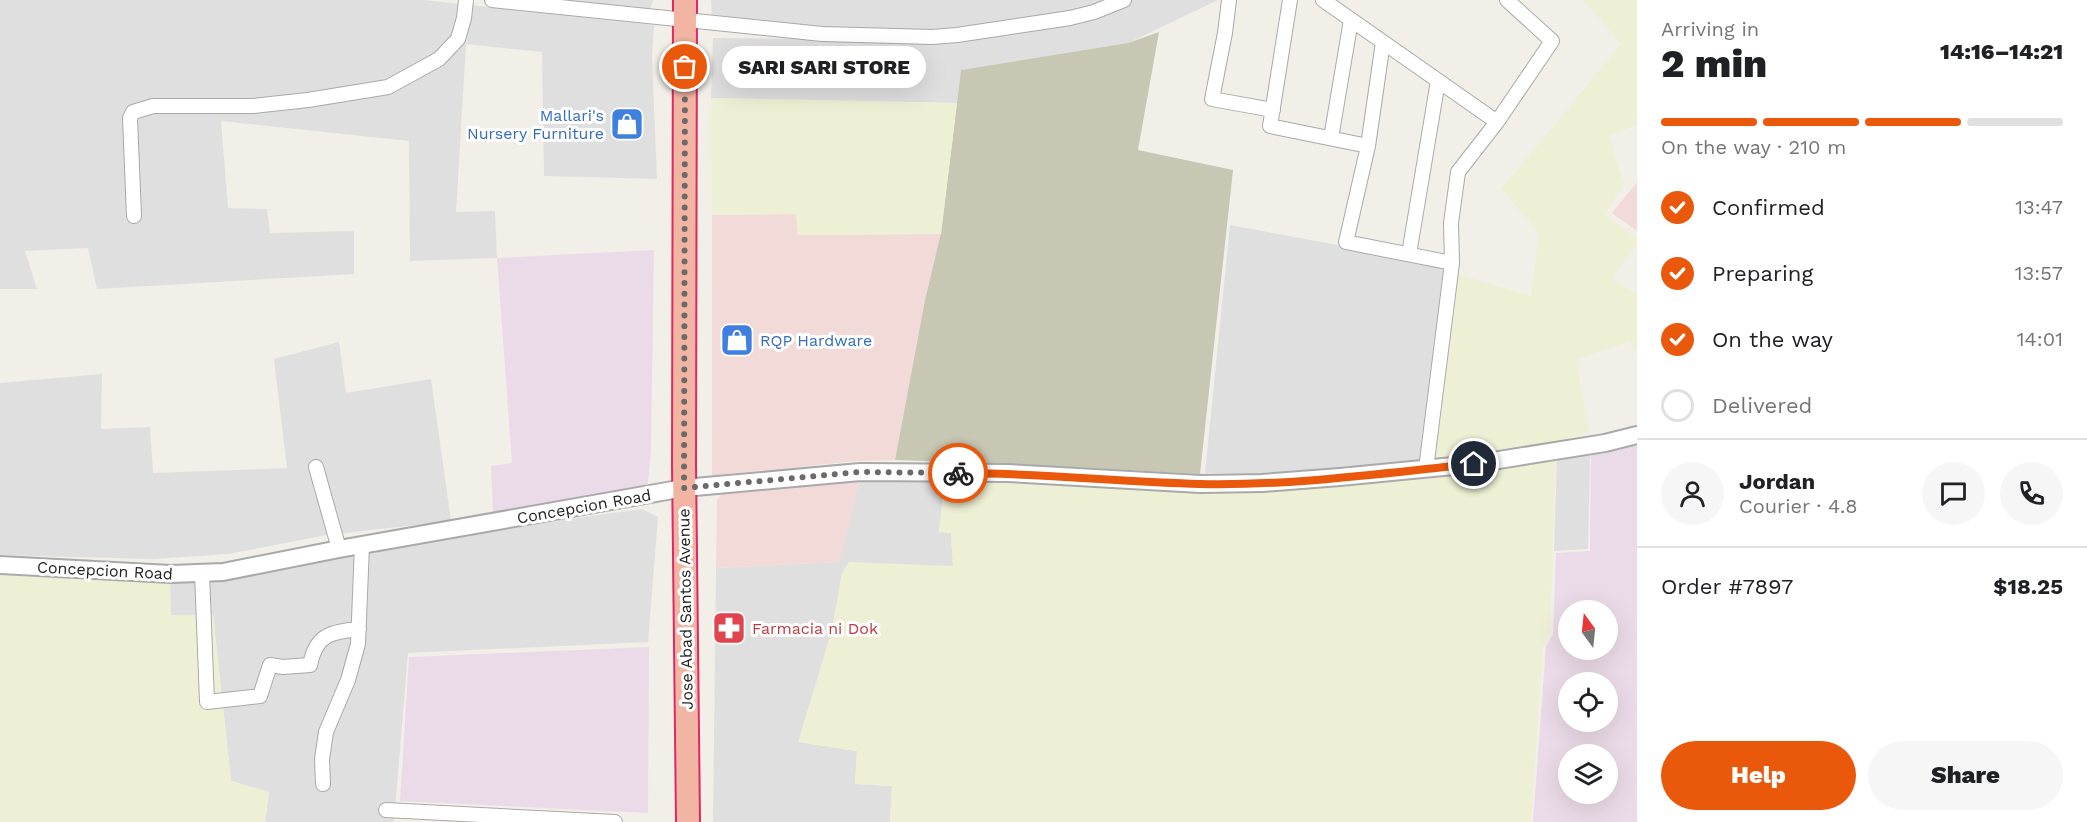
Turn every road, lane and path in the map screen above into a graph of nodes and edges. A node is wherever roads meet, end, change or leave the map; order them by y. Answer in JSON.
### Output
{"nodes":[{"id":1,"x":466,"y":0,"type":"edge"},
{"id":2,"x":492,"y":0,"type":"edge"},
{"id":3,"x":1124,"y":0,"type":"edge"},
{"id":4,"x":1229,"y":0,"type":"edge"},
{"id":5,"x":1290,"y":0,"type":"edge"},
{"id":6,"x":1323,"y":0,"type":"edge"},
{"id":7,"x":1507,"y":0,"type":"edge"},
{"id":8,"x":685,"y":10,"type":"edge"},
{"id":9,"x":1351,"y":20,"type":"junction"},
{"id":10,"x":1383,"y":42,"type":"junction"},
{"id":11,"x":1438,"y":81,"type":"junction"},
{"id":12,"x":1273,"y":110,"type":"junction"},
{"id":13,"x":1497,"y":122,"type":"junction"},
{"id":14,"x":1330,"y":138,"type":"junction"},
{"id":15,"x":1368,"y":146,"type":"junction"},
{"id":16,"x":134,"y":216,"type":"dead end"},
{"id":17,"x":1409,"y":254,"type":"junction"},
{"id":18,"x":1452,"y":262,"type":"junction"},
{"id":19,"x":1637,"y":435,"type":"edge"},
{"id":20,"x":316,"y":467,"type":"dead end"},
{"id":21,"x":1426,"y":469,"type":"junction"},
{"id":22,"x":684,"y":488,"type":"junction"},
{"id":23,"x":362,"y":545,"type":"junction"},
{"id":24,"x":339,"y":549,"type":"junction"},
{"id":25,"x":0,"y":565,"type":"edge"},
{"id":26,"x":202,"y":573,"type":"junction"},
{"id":27,"x":359,"y":628,"type":"junction"},
{"id":28,"x":323,"y":784,"type":"dead end"},
{"id":29,"x":386,"y":810,"type":"dead end"},
{"id":30,"x":615,"y":822,"type":"edge"},
{"id":31,"x":688,"y":822,"type":"edge"}],
"edges":[{"from":1,"to":16,"type":"street"},
{"from":2,"to":8,"type":"street"},
{"from":3,"to":8,"type":"street"},
{"from":4,"to":12,"type":"street"},
{"from":5,"to":12,"type":"street"},
{"from":6,"to":9,"type":"street"},
{"from":7,"to":13,"type":"street"},
{"from":8,"to":22,"type":"highway","name":"Jose Abad Santos Avenue"},
{"from":9,"to":10,"type":"street"},
{"from":9,"to":14,"type":"street"},
{"from":10,"to":11,"type":"street"},
{"from":10,"to":15,"type":"street"},
{"from":11,"to":13,"type":"street"},
{"from":11,"to":17,"type":"street"},
{"from":12,"to":14,"type":"street"},
{"from":13,"to":18,"type":"street"},
{"from":14,"to":15,"type":"street"},
{"from":15,"to":17,"type":"street"},
{"from":17,"to":18,"type":"street"},
{"from":18,"to":21,"type":"street"},
{"from":19,"to":21,"type":"street","name":"Concepcion Road"},
{"from":20,"to":24,"type":"street"},
{"from":21,"to":22,"type":"street","name":"Concepcion Road"},
{"from":22,"to":23,"type":"street","name":"Concepcion Road"},
{"from":22,"to":31,"type":"highway","name":"Jose Abad Santos Avenue"},
{"from":23,"to":24,"type":"street","name":"Concepcion Road"},
{"from":23,"to":27,"type":"street"},
{"from":24,"to":26,"type":"street","name":"Concepcion Road"},
{"from":25,"to":26,"type":"street","name":"Concepcion Road"},
{"from":26,"to":27,"type":"street"},
{"from":27,"to":28,"type":"street"},
{"from":29,"to":30,"type":"street"}]}
